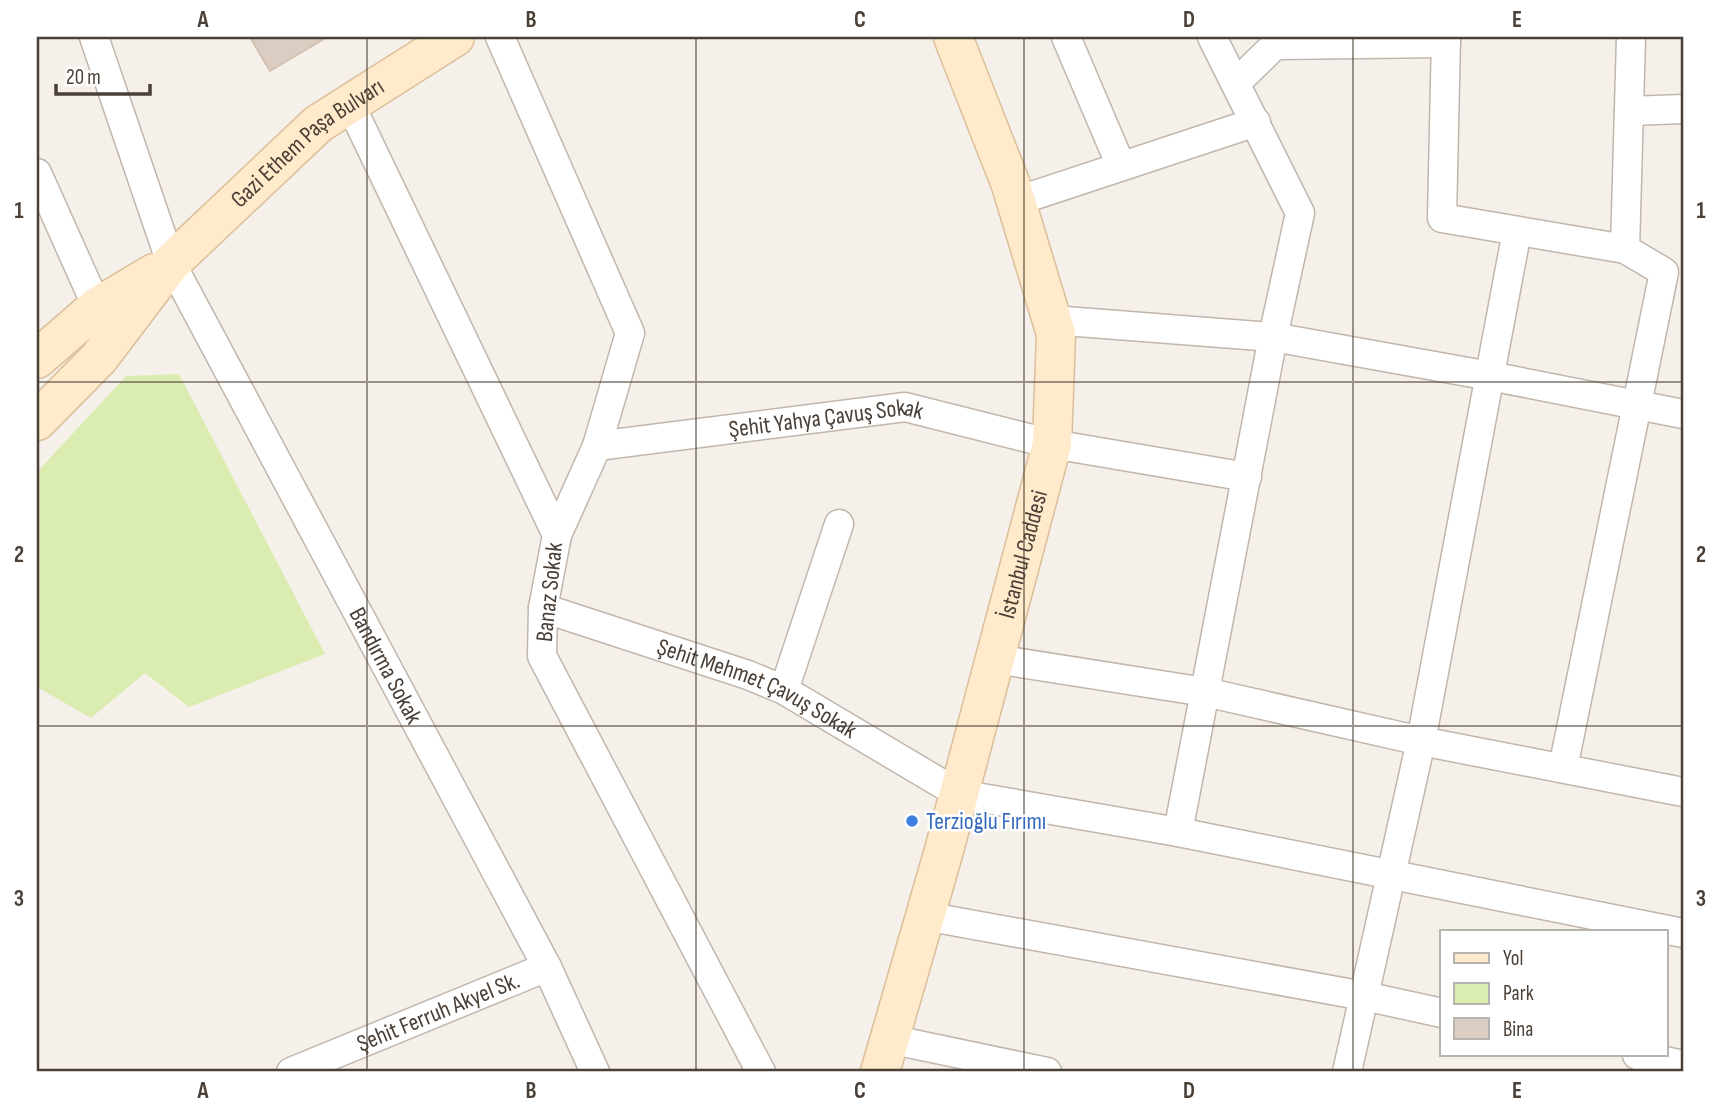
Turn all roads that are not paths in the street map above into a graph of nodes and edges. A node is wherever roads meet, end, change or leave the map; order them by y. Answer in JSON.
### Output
{"nodes":[{"id":1,"x":94,"y":37,"type":"edge"},
{"id":2,"x":500,"y":37,"type":"edge"},
{"id":3,"x":953,"y":37,"type":"edge"},
{"id":4,"x":1066,"y":37,"type":"edge"},
{"id":5,"x":1212,"y":37,"type":"edge"},
{"id":6,"x":1631,"y":37,"type":"edge"},
{"id":7,"x":1446,"y":40,"type":"edge"},
{"id":8,"x":439,"y":41,"type":"edge"},
{"id":9,"x":1275,"y":41,"type":"edge"},
{"id":10,"x":1236,"y":83,"type":"junction"},
{"id":11,"x":350,"y":104,"type":"junction"},
{"id":12,"x":1683,"y":109,"type":"edge"},
{"id":13,"x":1629,"y":111,"type":"junction"},
{"id":14,"x":1256,"y":122,"type":"junction"},
{"id":15,"x":1121,"y":166,"type":"junction"},
{"id":16,"x":37,"y":173,"type":"edge"},
{"id":17,"x":1017,"y":201,"type":"junction"},
{"id":18,"x":1517,"y":231,"type":"junction"},
{"id":19,"x":1625,"y":249,"type":"junction"},
{"id":20,"x":171,"y":263,"type":"junction"},
{"id":21,"x":97,"y":307,"type":"junction"},
{"id":22,"x":1052,"y":320,"type":"junction"},
{"id":23,"x":1273,"y":337,"type":"junction"},
{"id":24,"x":37,"y":359,"type":"edge"},
{"id":25,"x":1490,"y":376,"type":"junction"},
{"id":26,"x":1637,"y":406,"type":"junction"},
{"id":27,"x":1683,"y":414,"type":"edge"},
{"id":28,"x":37,"y":421,"type":"edge"},
{"id":29,"x":1052,"y":444,"type":"junction"},
{"id":30,"x":597,"y":446,"type":"junction"},
{"id":31,"x":1247,"y":477,"type":"junction"},
{"id":32,"x":839,"y":524,"type":"dead end"},
{"id":33,"x":557,"y":535,"type":"junction"},
{"id":34,"x":543,"y":608,"type":"junction"},
{"id":35,"x":995,"y":659,"type":"junction"},
{"id":36,"x":784,"y":690,"type":"junction"},
{"id":37,"x":1205,"y":692,"type":"junction"},
{"id":38,"x":1421,"y":741,"type":"junction"},
{"id":39,"x":1563,"y":768,"type":"junction"},
{"id":40,"x":1683,"y":792,"type":"edge"},
{"id":41,"x":959,"y":794,"type":"junction"},
{"id":42,"x":1178,"y":832,"type":"junction"},
{"id":43,"x":1391,"y":874,"type":"junction"},
{"id":44,"x":925,"y":916,"type":"junction"},
{"id":45,"x":1683,"y":933,"type":"edge"},
{"id":46,"x":547,"y":967,"type":"junction"},
{"id":47,"x":1364,"y":996,"type":"junction"},
{"id":48,"x":1440,"y":1013,"type":"edge"},
{"id":49,"x":885,"y":1056,"type":"edge"},
{"id":50,"x":1642,"y":1056,"type":"edge"},
{"id":51,"x":1683,"y":1065,"type":"edge"},
{"id":52,"x":291,"y":1072,"type":"edge"},
{"id":53,"x":594,"y":1072,"type":"edge"},
{"id":54,"x":761,"y":1072,"type":"edge"},
{"id":55,"x":1047,"y":1072,"type":"edge"},
{"id":56,"x":1347,"y":1072,"type":"edge"}],
"edges":[{"from":1,"to":20,"type":"street","name":"Bandırma Sokak"},
{"from":2,"to":30,"type":"street"},
{"from":3,"to":17,"type":"main road","name":"İstanbul Caddesi"},
{"from":4,"to":15,"type":"street"},
{"from":5,"to":10,"type":"street"},
{"from":6,"to":13,"type":"street"},
{"from":7,"to":9,"type":"street"},
{"from":7,"to":18,"type":"street"},
{"from":8,"to":11,"type":"main road","name":"Gazi Ethem Paşa Bulvarı"},
{"from":9,"to":10,"type":"street"},
{"from":10,"to":14,"type":"street"},
{"from":11,"to":20,"type":"main road","name":"Gazi Ethem Paşa Bulvarı"},
{"from":11,"to":33,"type":"street","name":"Banaz Sokak"},
{"from":12,"to":13,"type":"street"},
{"from":13,"to":19,"type":"street"},
{"from":14,"to":15,"type":"street"},
{"from":14,"to":23,"type":"street"},
{"from":15,"to":17,"type":"street"},
{"from":16,"to":21,"type":"street"},
{"from":17,"to":22,"type":"main road","name":"İstanbul Caddesi"},
{"from":18,"to":19,"type":"street"},
{"from":18,"to":25,"type":"street"},
{"from":19,"to":26,"type":"street"},
{"from":20,"to":21,"type":"main road","name":"Gazi Ethem Paşa Bulvarı"},
{"from":20,"to":28,"type":"main road","name":"Gazi Ethem Paşa Bulvarı"},
{"from":20,"to":46,"type":"street","name":"Bandırma Sokak"},
{"from":21,"to":24,"type":"main road","name":"Gazi Ethem Paşa Bulvarı"},
{"from":22,"to":23,"type":"street"},
{"from":22,"to":29,"type":"main road","name":"İstanbul Caddesi"},
{"from":23,"to":25,"type":"street"},
{"from":23,"to":31,"type":"street"},
{"from":25,"to":26,"type":"street"},
{"from":25,"to":38,"type":"street"},
{"from":26,"to":27,"type":"street"},
{"from":26,"to":39,"type":"street"},
{"from":29,"to":30,"type":"street","name":"Şehit Yahya Çavuş Sokak"},
{"from":29,"to":31,"type":"street","name":"Şehit Yahya Çavuş Sokak"},
{"from":29,"to":35,"type":"main road","name":"İstanbul Caddesi"},
{"from":30,"to":33,"type":"street"},
{"from":31,"to":37,"type":"street"},
{"from":32,"to":36,"type":"street"},
{"from":33,"to":34,"type":"street","name":"Banaz Sokak"},
{"from":34,"to":36,"type":"street","name":"Şehit Mehmet Çavuş Sokak"},
{"from":34,"to":54,"type":"street","name":"Banaz Sokak"},
{"from":35,"to":37,"type":"street"},
{"from":35,"to":41,"type":"main road","name":"İstanbul Caddesi"},
{"from":36,"to":41,"type":"street","name":"Şehit Mehmet Çavuş Sokak"},
{"from":37,"to":38,"type":"street"},
{"from":37,"to":42,"type":"street"},
{"from":38,"to":39,"type":"street"},
{"from":38,"to":43,"type":"street"},
{"from":39,"to":40,"type":"street"},
{"from":41,"to":42,"type":"street"},
{"from":41,"to":44,"type":"main road","name":"İstanbul Caddesi"},
{"from":42,"to":43,"type":"street"},
{"from":43,"to":45,"type":"street"},
{"from":43,"to":47,"type":"street"},
{"from":44,"to":47,"type":"street"},
{"from":44,"to":49,"type":"main road","name":"İstanbul Caddesi"},
{"from":46,"to":52,"type":"street","name":"Şehit Ferruh Akyel Sk."},
{"from":46,"to":53,"type":"street","name":"Bandırma Sokak"},
{"from":47,"to":48,"type":"street"},
{"from":47,"to":56,"type":"street"},
{"from":49,"to":55,"type":"street"},
{"from":50,"to":51,"type":"street"}]}
